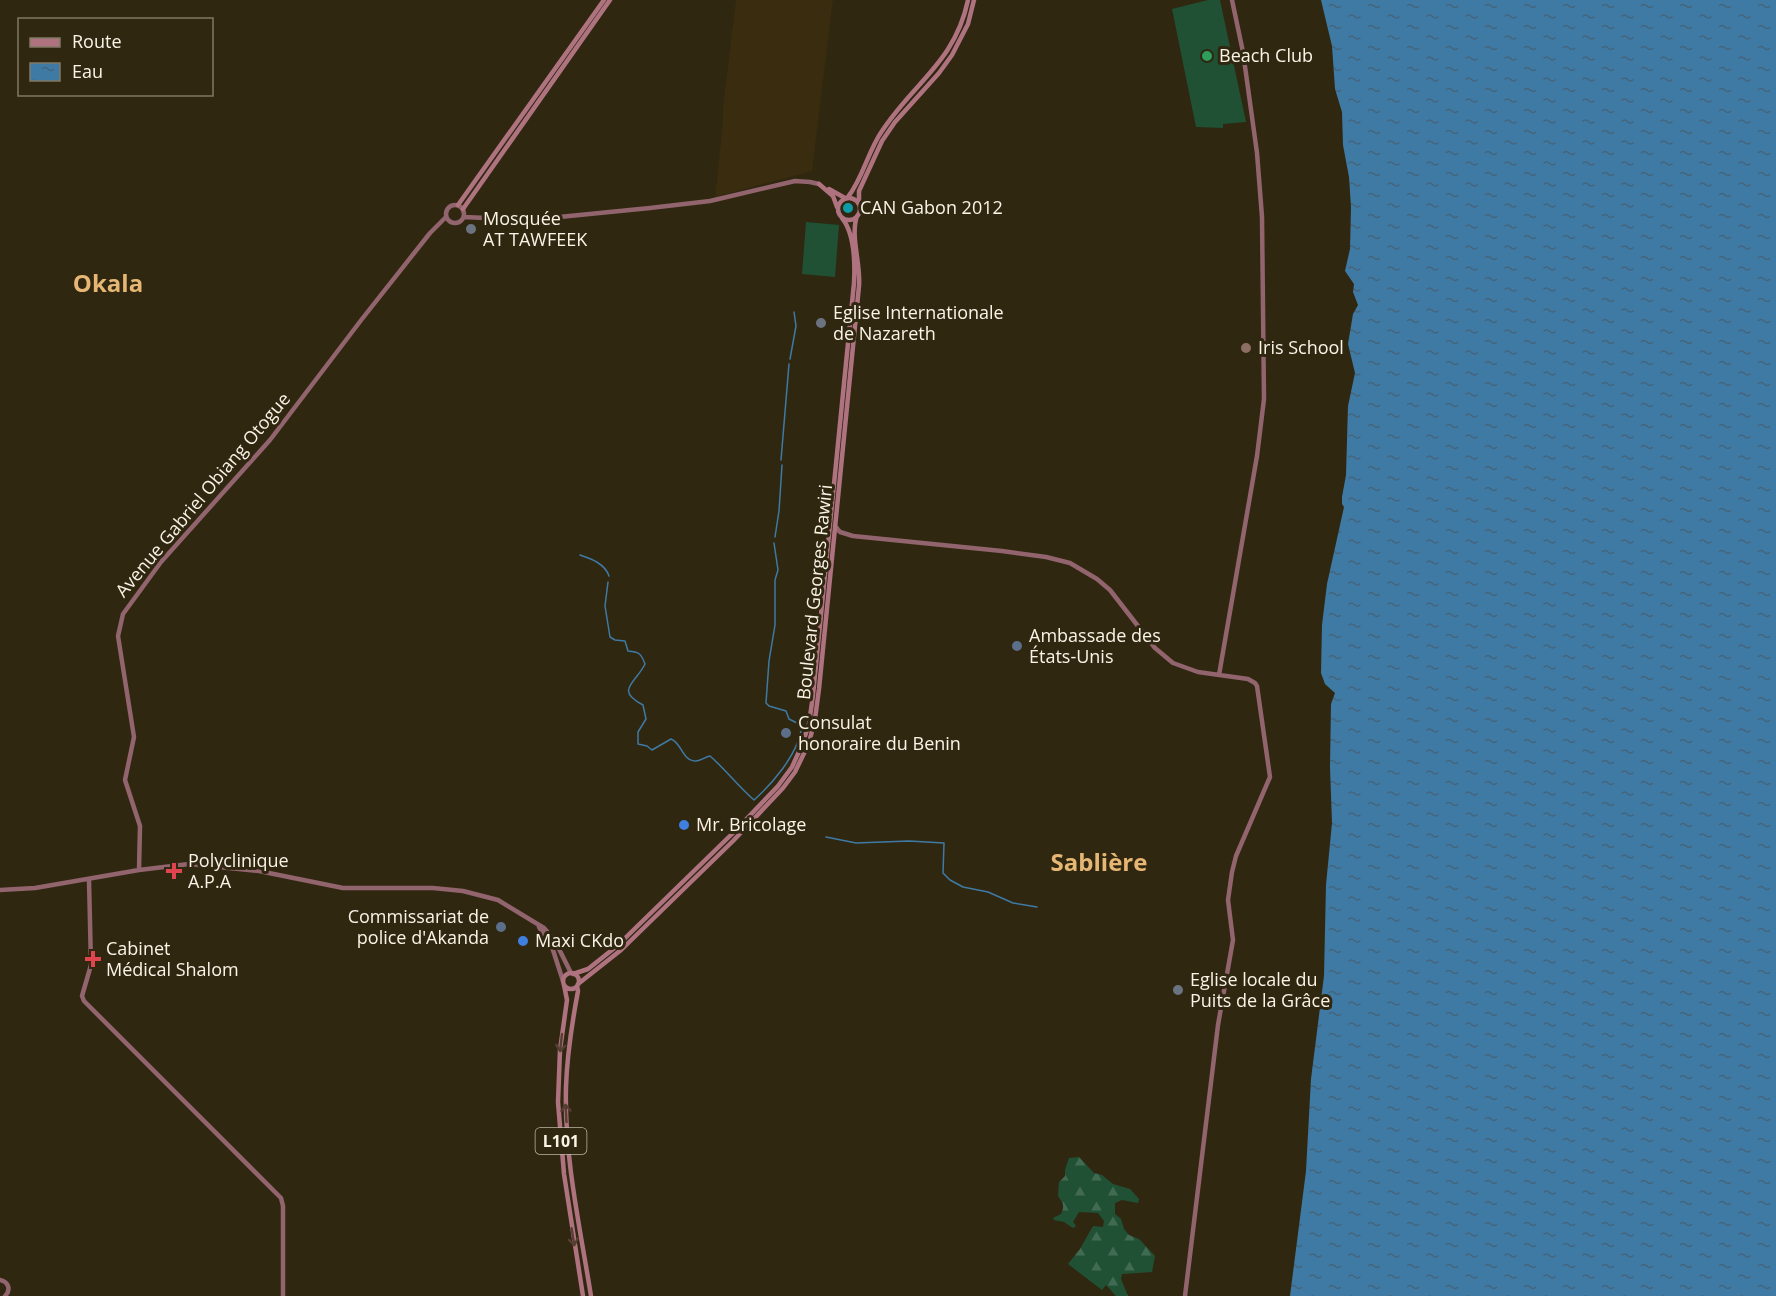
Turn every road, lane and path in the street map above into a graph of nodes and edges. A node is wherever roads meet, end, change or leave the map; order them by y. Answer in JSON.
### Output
{"nodes":[{"id":1,"x":604,"y":0,"type":"edge"},
{"id":2,"x":610,"y":0,"type":"edge"},
{"id":3,"x":968,"y":0,"type":"edge"},
{"id":4,"x":974,"y":0,"type":"edge"},
{"id":5,"x":1232,"y":0,"type":"edge"},
{"id":6,"x":819,"y":184,"type":"junction"},
{"id":7,"x":847,"y":197,"type":"junction"},
{"id":8,"x":859,"y":203,"type":"junction"},
{"id":9,"x":461,"y":207,"type":"junction"},
{"id":10,"x":837,"y":207,"type":"junction"},
{"id":11,"x":857,"y":216,"type":"junction"},
{"id":12,"x":446,"y":217,"type":"junction"},
{"id":13,"x":464,"y":217,"type":"junction"},
{"id":14,"x":842,"y":218,"type":"junction"},
{"id":15,"x":835,"y":525,"type":"junction"},
{"id":16,"x":846,"y":535,"type":"junction"},
{"id":17,"x":833,"y":543,"type":"junction"},
{"id":18,"x":1219,"y":675,"type":"junction"},
{"id":19,"x":139,"y":870,"type":"junction"},
{"id":20,"x":89,"y":880,"type":"junction"},
{"id":21,"x":0,"y":890,"type":"edge"},
{"id":22,"x":538,"y":924,"type":"junction"},
{"id":23,"x":572,"y":973,"type":"junction"},
{"id":24,"x":564,"y":983,"type":"junction"},
{"id":25,"x":578,"y":985,"type":"junction"},
{"id":26,"x":0,"y":1280,"type":"edge"},
{"id":27,"x":9,"y":1290,"type":"junction"},
{"id":28,"x":5,"y":1296,"type":"edge"},
{"id":29,"x":13,"y":1296,"type":"edge"},
{"id":30,"x":283,"y":1296,"type":"edge"},
{"id":31,"x":583,"y":1296,"type":"edge"},
{"id":32,"x":591,"y":1296,"type":"edge"},
{"id":33,"x":1185,"y":1296,"type":"edge"}],
"edges":[{"from":1,"to":9,"type":"main road"},
{"from":2,"to":9,"type":"main road"},
{"from":3,"to":7,"type":"main road"},
{"from":4,"to":8,"type":"main road"},
{"from":5,"to":18,"type":"street"},
{"from":6,"to":7,"type":"main road"},
{"from":6,"to":10,"type":"main road"},
{"from":6,"to":13,"type":"street"},
{"from":7,"to":8,"type":"main road"},
{"from":7,"to":10,"type":"main road"},
{"from":8,"to":11,"type":"main road"},
{"from":9,"to":12,"type":"street"},
{"from":9,"to":13,"type":"street"},
{"from":10,"to":14,"type":"main road"},
{"from":11,"to":14,"type":"main road"},
{"from":11,"to":15,"type":"main road","name":"Boulevard Georges Rawiri"},
{"from":12,"to":13,"type":"street"},
{"from":12,"to":19,"type":"street","name":"Avenue Gabriel Obiang Otogue"},
{"from":14,"to":23,"type":"main road","name":"Boulevard Georges Rawiri"},
{"from":15,"to":16,"type":"street"},
{"from":15,"to":17,"type":"main road","name":"Boulevard Georges Rawiri"},
{"from":16,"to":17,"type":"street"},
{"from":16,"to":18,"type":"street"},
{"from":17,"to":25,"type":"main road","name":"Boulevard Georges Rawiri"},
{"from":18,"to":33,"type":"street"},
{"from":19,"to":20,"type":"street"},
{"from":19,"to":22,"type":"street"},
{"from":20,"to":21,"type":"street"},
{"from":20,"to":30,"type":"street"},
{"from":22,"to":23,"type":"street"},
{"from":22,"to":24,"type":"street"},
{"from":23,"to":24,"type":"main road"},
{"from":23,"to":25,"type":"main road"},
{"from":24,"to":25,"type":"main road"},
{"from":24,"to":31,"type":"main road","number":"L101","one_way":true},
{"from":32,"to":25,"type":"main road","number":"L101","one_way":true},
{"from":26,"to":27,"type":"street"},
{"from":27,"to":28,"type":"street"},
{"from":27,"to":29,"type":"street"}]}
